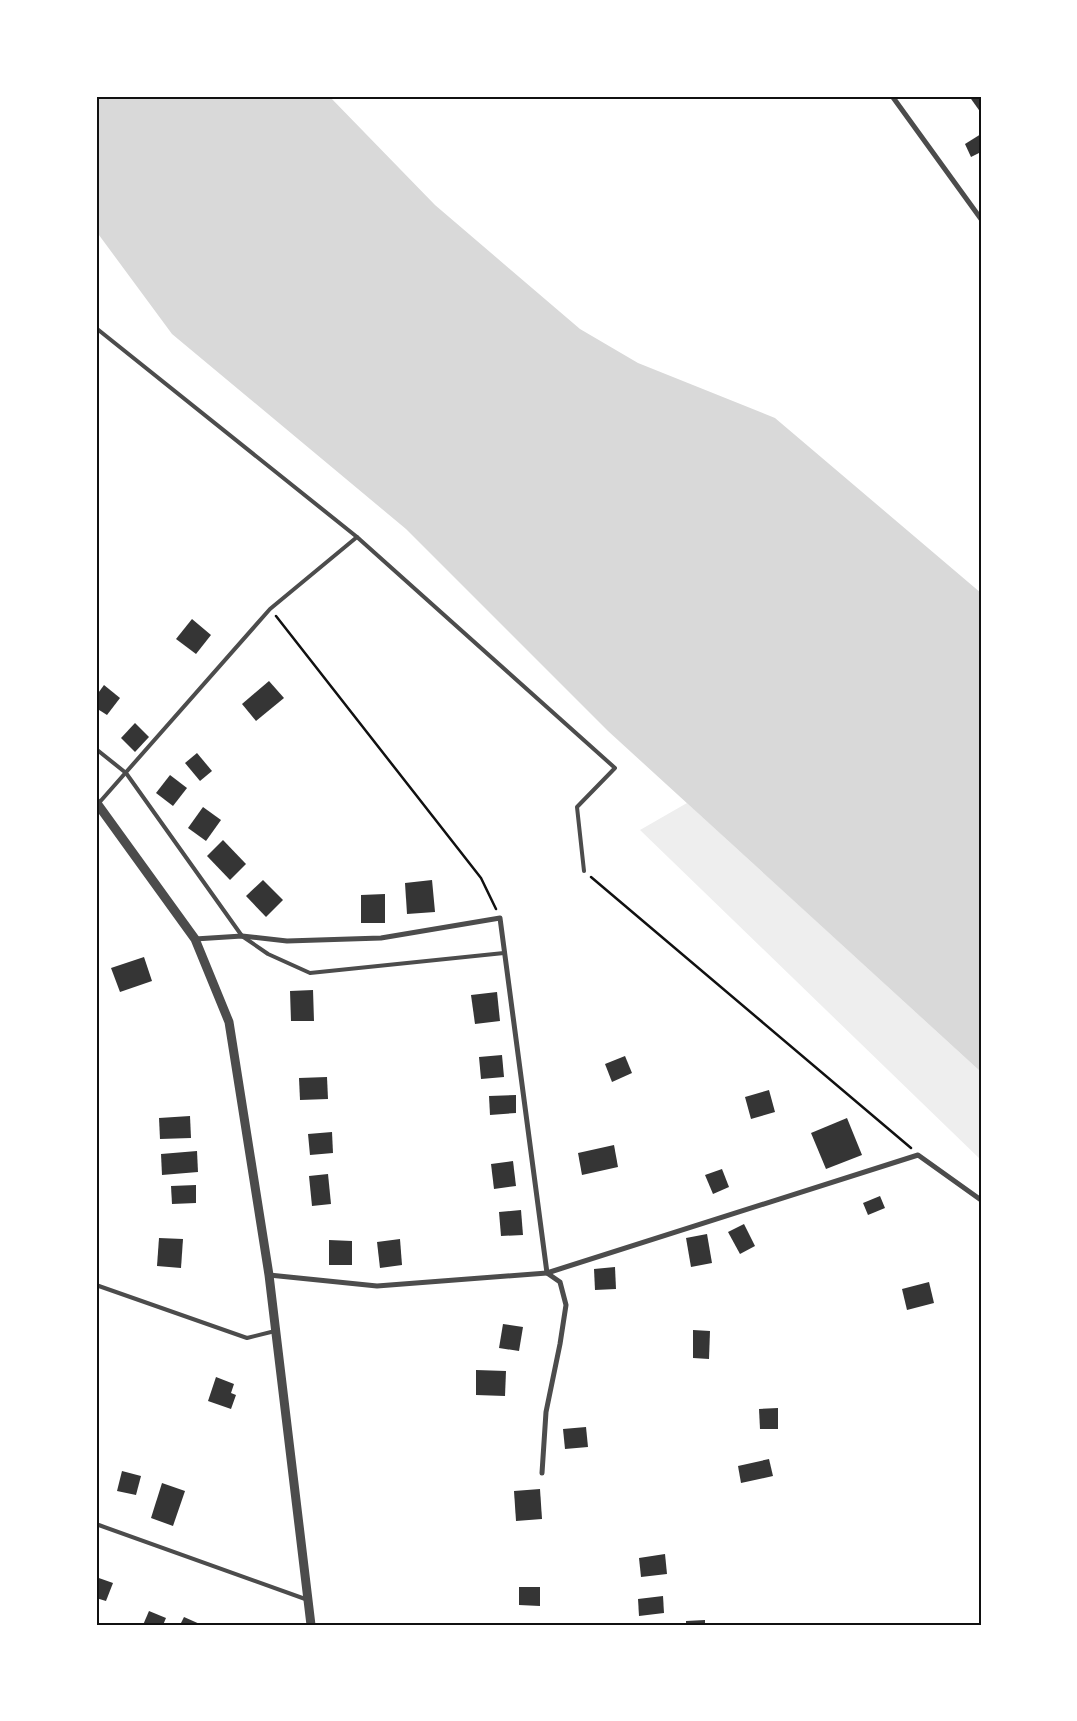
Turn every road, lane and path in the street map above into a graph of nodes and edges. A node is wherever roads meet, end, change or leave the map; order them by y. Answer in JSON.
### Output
{"nodes":[{"id":1,"x":892,"y":96,"type":"edge"},
{"id":2,"x":981,"y":219,"type":"edge"},
{"id":3,"x":96,"y":328,"type":"edge"},
{"id":4,"x":357,"y":537,"type":"junction"},
{"id":5,"x":270,"y":609,"type":"junction"},
{"id":6,"x":96,"y":749,"type":"edge"},
{"id":7,"x":126,"y":773,"type":"junction"},
{"id":8,"x":97,"y":803,"type":"edge"},
{"id":9,"x":584,"y":871,"type":"joint"},
{"id":10,"x":500,"y":918,"type":"junction"},
{"id":11,"x":242,"y":936,"type":"junction"},
{"id":12,"x":195,"y":938,"type":"junction"},
{"id":13,"x":504,"y":953,"type":"junction"},
{"id":14,"x":918,"y":1154,"type":"junction"},
{"id":15,"x":981,"y":1200,"type":"edge"},
{"id":16,"x":548,"y":1273,"type":"junction"},
{"id":17,"x":269,"y":1275,"type":"junction"},
{"id":18,"x":96,"y":1285,"type":"edge"},
{"id":19,"x":275,"y":1331,"type":"junction"},
{"id":20,"x":542,"y":1473,"type":"dead end"},
{"id":21,"x":96,"y":1524,"type":"edge"},
{"id":22,"x":308,"y":1600,"type":"junction"},
{"id":23,"x":311,"y":1625,"type":"edge"}],
"edges":[{"from":1,"to":2,"type":"street"},
{"from":3,"to":4,"type":"lane"},
{"from":4,"to":5,"type":"lane"},
{"from":4,"to":9,"type":"lane"},
{"from":5,"to":7,"type":"lane"},
{"from":5,"to":10,"type":"path"},
{"from":6,"to":7,"type":"lane"},
{"from":7,"to":8,"type":"lane"},
{"from":7,"to":11,"type":"lane"},
{"from":8,"to":12,"type":"street"},
{"from":9,"to":14,"type":"path"},
{"from":10,"to":11,"type":"street"},
{"from":10,"to":13,"type":"street"},
{"from":11,"to":12,"type":"street"},
{"from":11,"to":13,"type":"lane"},
{"from":12,"to":17,"type":"street"},
{"from":13,"to":16,"type":"street"},
{"from":14,"to":15,"type":"street"},
{"from":14,"to":16,"type":"street"},
{"from":16,"to":17,"type":"street"},
{"from":16,"to":20,"type":"street"},
{"from":17,"to":19,"type":"street"},
{"from":18,"to":19,"type":"lane"},
{"from":19,"to":22,"type":"street"},
{"from":21,"to":22,"type":"lane"},
{"from":22,"to":23,"type":"street"}]}
